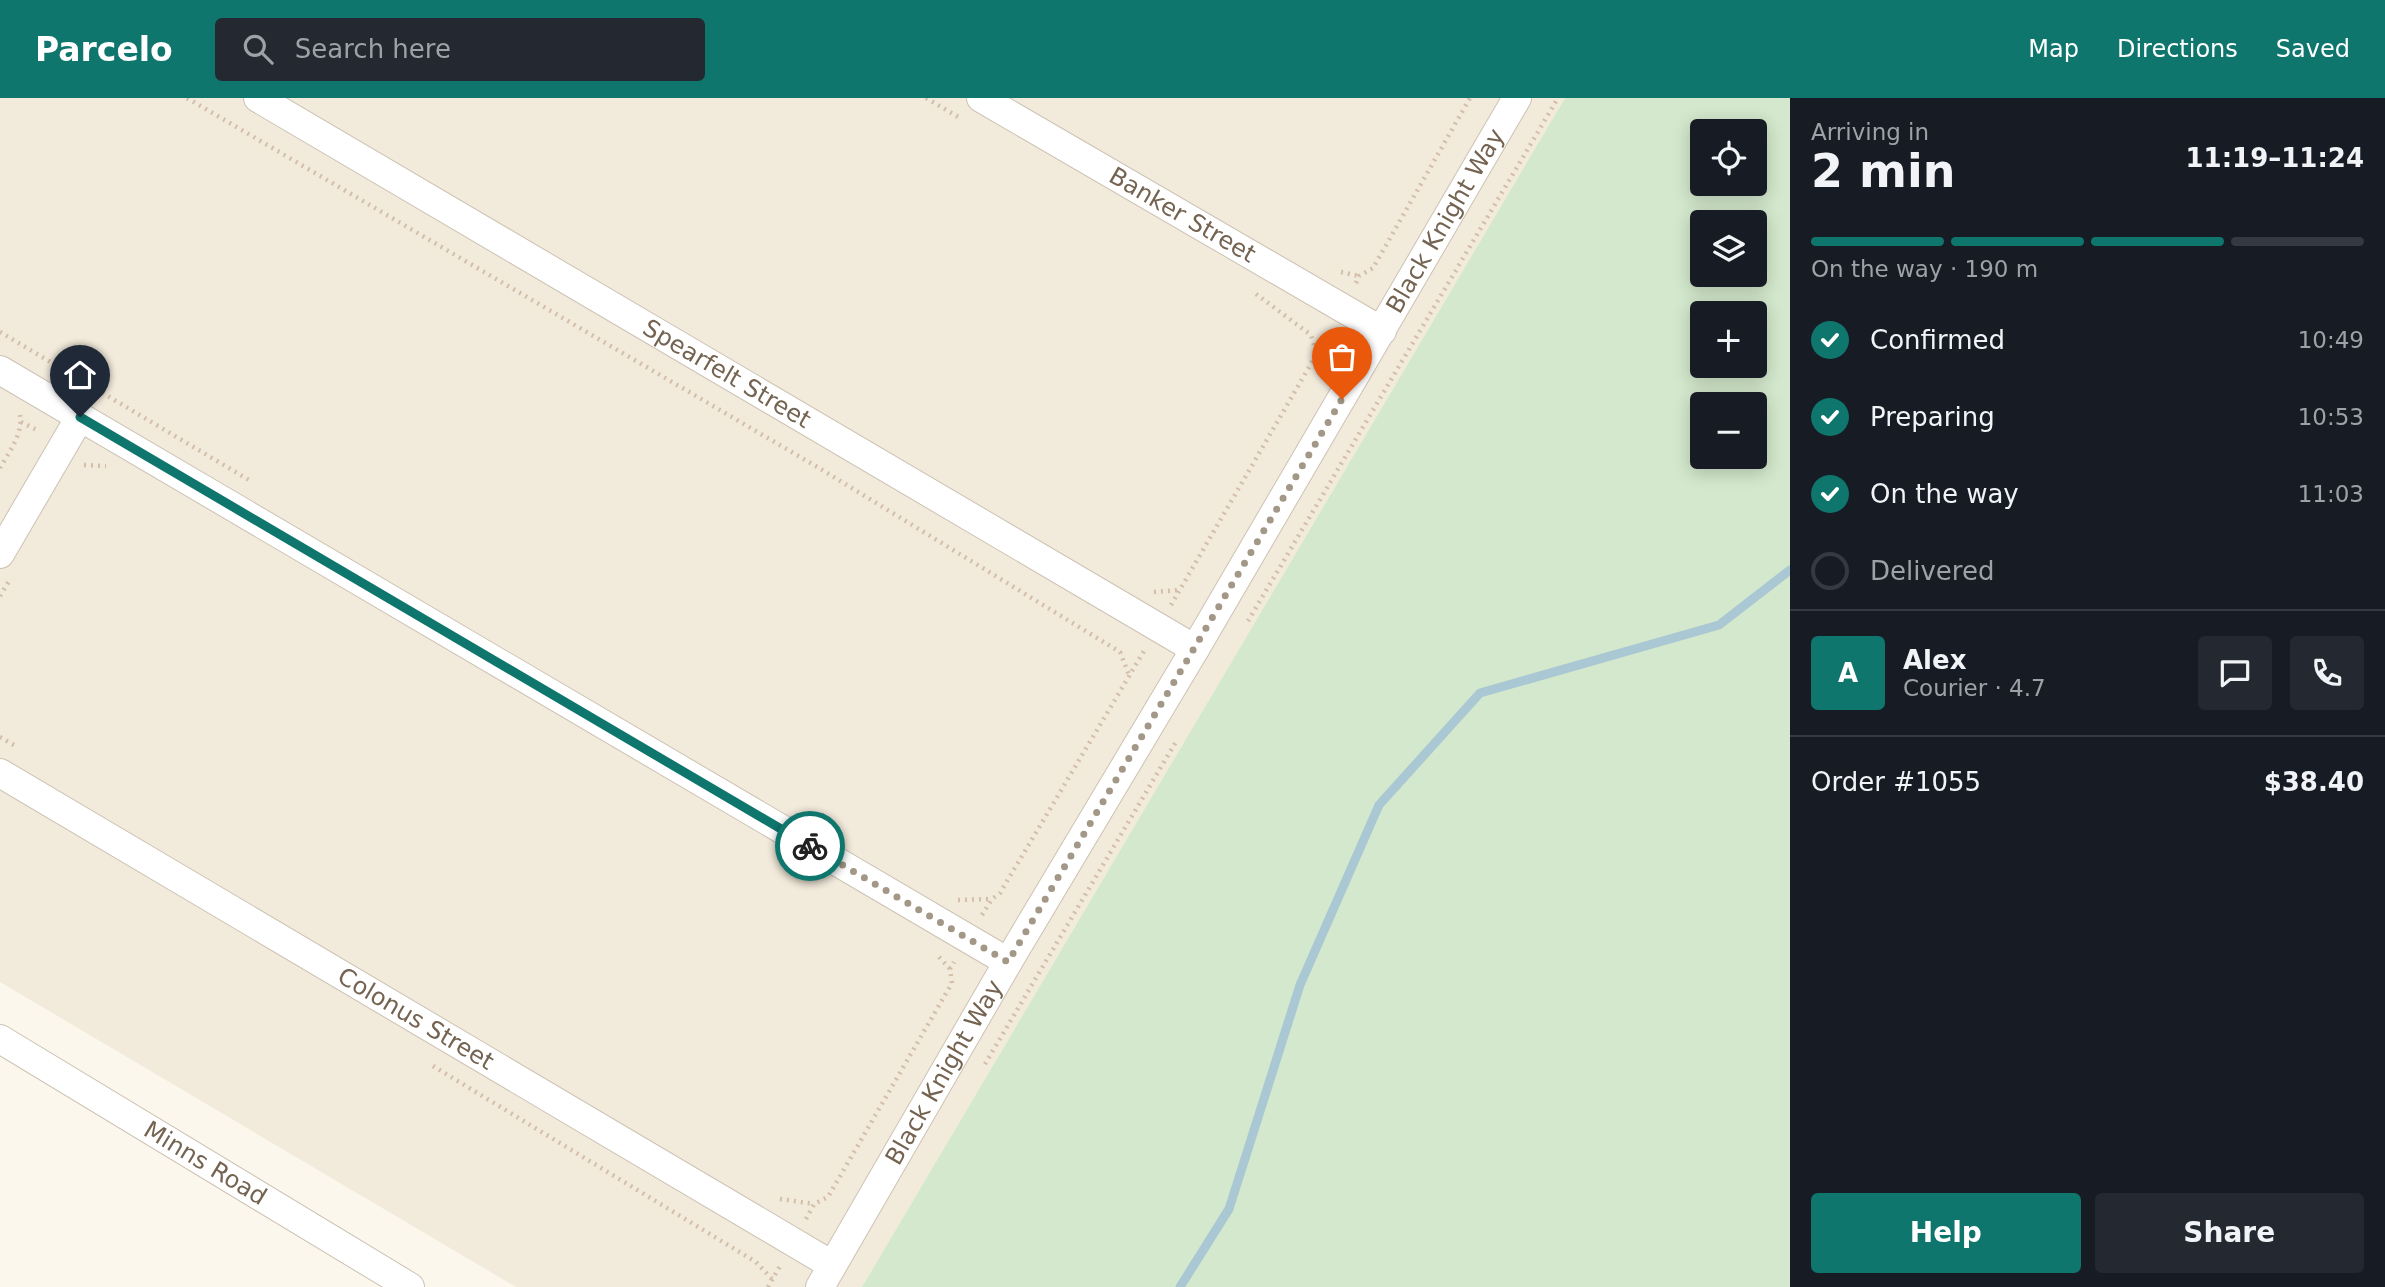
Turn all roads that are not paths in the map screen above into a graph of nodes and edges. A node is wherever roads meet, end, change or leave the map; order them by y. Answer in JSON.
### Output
{"nodes":[{"id":1,"x":258,"y":98,"type":"edge"},
{"id":2,"x":981,"y":98,"type":"edge"},
{"id":3,"x":1517,"y":98,"type":"edge"},
{"id":4,"x":1382,"y":331,"type":"junction"},
{"id":5,"x":0,"y":370,"type":"edge"},
{"id":6,"x":80,"y":417,"type":"junction"},
{"id":7,"x":7,"y":564,"type":"edge"},
{"id":8,"x":1195,"y":649,"type":"junction"},
{"id":9,"x":0,"y":773,"type":"edge"},
{"id":10,"x":1008,"y":962,"type":"junction"},
{"id":11,"x":0,"y":1039,"type":"edge"},
{"id":12,"x":826,"y":1276,"type":"edge"},
{"id":13,"x":410,"y":1287,"type":"edge"}],
"edges":[{"from":1,"to":8,"type":"street","name":"Spearfelt Street"},
{"from":2,"to":4,"type":"street","name":"Banker Street"},
{"from":3,"to":4,"type":"street","name":"Black Knight Way"},
{"from":4,"to":8,"type":"street","name":"Black Knight Way"},
{"from":5,"to":6,"type":"street"},
{"from":6,"to":7,"type":"street"},
{"from":6,"to":10,"type":"street"},
{"from":8,"to":10,"type":"street","name":"Black Knight Way"},
{"from":9,"to":12,"type":"street","name":"Colonus Street"},
{"from":10,"to":12,"type":"street","name":"Black Knight Way"},
{"from":11,"to":13,"type":"street","name":"Minns Road"}]}
